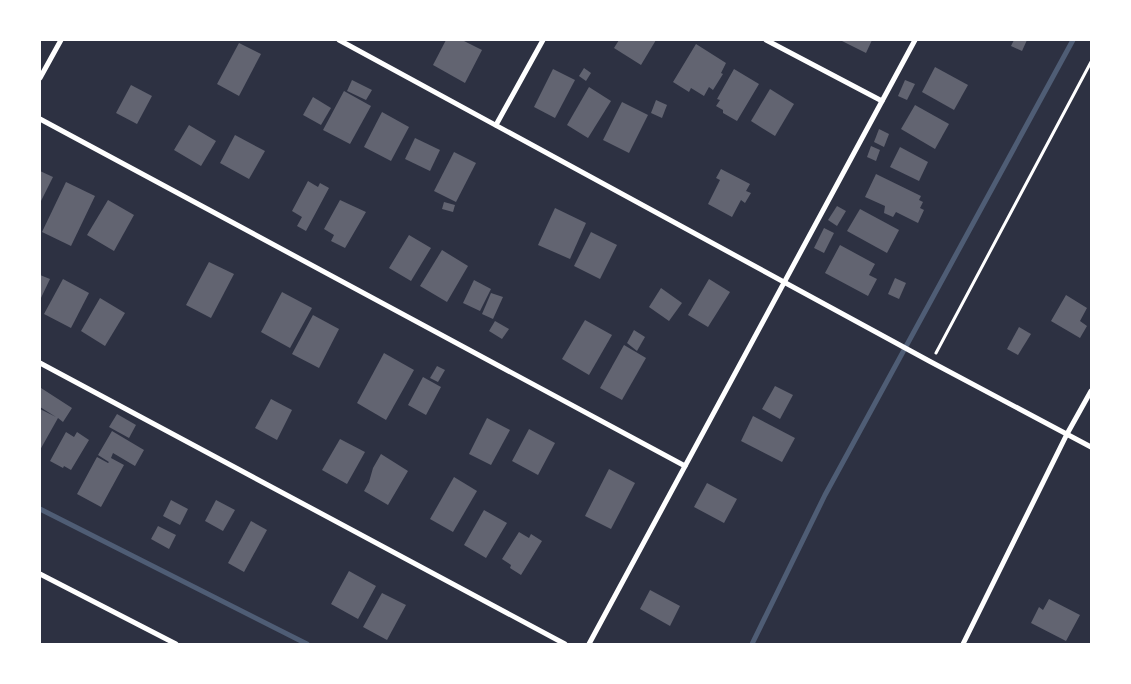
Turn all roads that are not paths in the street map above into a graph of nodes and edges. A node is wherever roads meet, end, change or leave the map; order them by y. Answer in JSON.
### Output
{"nodes":[{"id":1,"x":61,"y":40,"type":"edge"},
{"id":2,"x":339,"y":40,"type":"edge"},
{"id":3,"x":543,"y":40,"type":"edge"},
{"id":4,"x":766,"y":40,"type":"edge"},
{"id":5,"x":915,"y":40,"type":"edge"},
{"id":6,"x":40,"y":78,"type":"edge"},
{"id":7,"x":882,"y":101,"type":"junction"},
{"id":8,"x":40,"y":119,"type":"edge"},
{"id":9,"x":496,"y":125,"type":"junction"},
{"id":10,"x":784,"y":282,"type":"junction"},
{"id":11,"x":40,"y":363,"type":"edge"},
{"id":12,"x":1091,"y":391,"type":"edge"},
{"id":13,"x":1067,"y":434,"type":"junction"},
{"id":14,"x":1091,"y":447,"type":"edge"},
{"id":15,"x":685,"y":466,"type":"junction"},
{"id":16,"x":40,"y":574,"type":"edge"},
{"id":17,"x":176,"y":644,"type":"edge"},
{"id":18,"x":565,"y":644,"type":"edge"},
{"id":19,"x":589,"y":644,"type":"edge"},
{"id":20,"x":963,"y":644,"type":"edge"}],
"edges":[{"from":1,"to":6,"type":"street"},
{"from":2,"to":9,"type":"street"},
{"from":3,"to":9,"type":"street"},
{"from":4,"to":7,"type":"street"},
{"from":5,"to":7,"type":"street"},
{"from":7,"to":10,"type":"street"},
{"from":8,"to":15,"type":"street"},
{"from":9,"to":10,"type":"street"},
{"from":10,"to":13,"type":"street"},
{"from":10,"to":15,"type":"street"},
{"from":11,"to":18,"type":"street"},
{"from":12,"to":13,"type":"street"},
{"from":13,"to":14,"type":"street"},
{"from":13,"to":20,"type":"street"},
{"from":15,"to":19,"type":"street"},
{"from":16,"to":17,"type":"street"}]}
